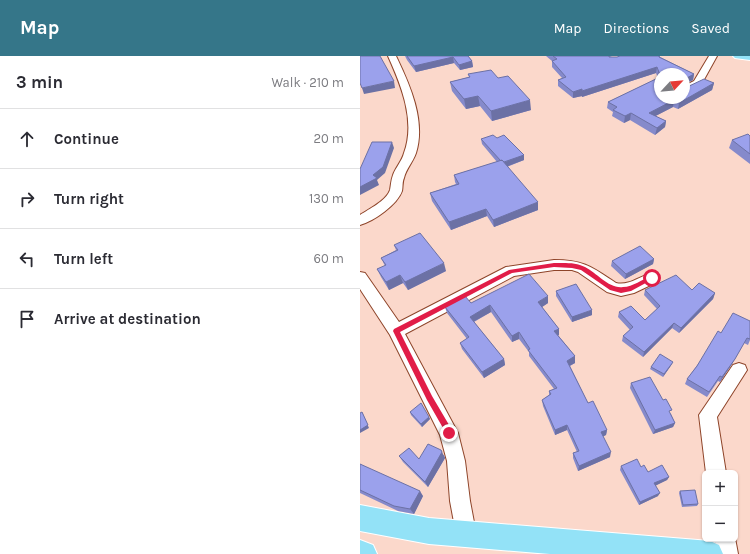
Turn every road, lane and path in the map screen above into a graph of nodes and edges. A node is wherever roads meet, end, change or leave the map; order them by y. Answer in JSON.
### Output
{"nodes":[{"id":1,"x":392,"y":56,"type":"edge"},
{"id":2,"x":713,"y":56,"type":"edge"},
{"id":3,"x":739,"y":56,"type":"edge"},
{"id":4,"x":750,"y":58,"type":"edge"},
{"id":5,"x":690,"y":87,"type":"edge"},
{"id":6,"x":360,"y":221,"type":"edge"},
{"id":7,"x":360,"y":277,"type":"edge"},
{"id":8,"x":652,"y":278,"type":"dead end"},
{"id":9,"x":396,"y":331,"type":"junction"},
{"id":10,"x":739,"y":370,"type":"dead end"},
{"id":11,"x":716,"y":470,"type":"edge"},
{"id":12,"x":360,"y":518,"type":"edge"},
{"id":13,"x":466,"y":533,"type":"junction"},
{"id":14,"x":725,"y":542,"type":"edge"},
{"id":15,"x":360,"y":553,"type":"edge"},
{"id":16,"x":364,"y":554,"type":"edge"},
{"id":17,"x":710,"y":554,"type":"edge"},
{"id":18,"x":727,"y":554,"type":"edge"}],
"edges":[{"from":1,"to":6,"type":"street"},
{"from":2,"to":5,"type":"street"},
{"from":3,"to":4,"type":"main road"},
{"from":7,"to":9,"type":"street"},
{"from":8,"to":9,"type":"street"},
{"from":9,"to":13,"type":"street"},
{"from":10,"to":11,"type":"street"},
{"from":12,"to":13,"type":"main road"},
{"from":13,"to":17,"type":"main road"},
{"from":14,"to":18,"type":"street"},
{"from":15,"to":16,"type":"main road"}]}
